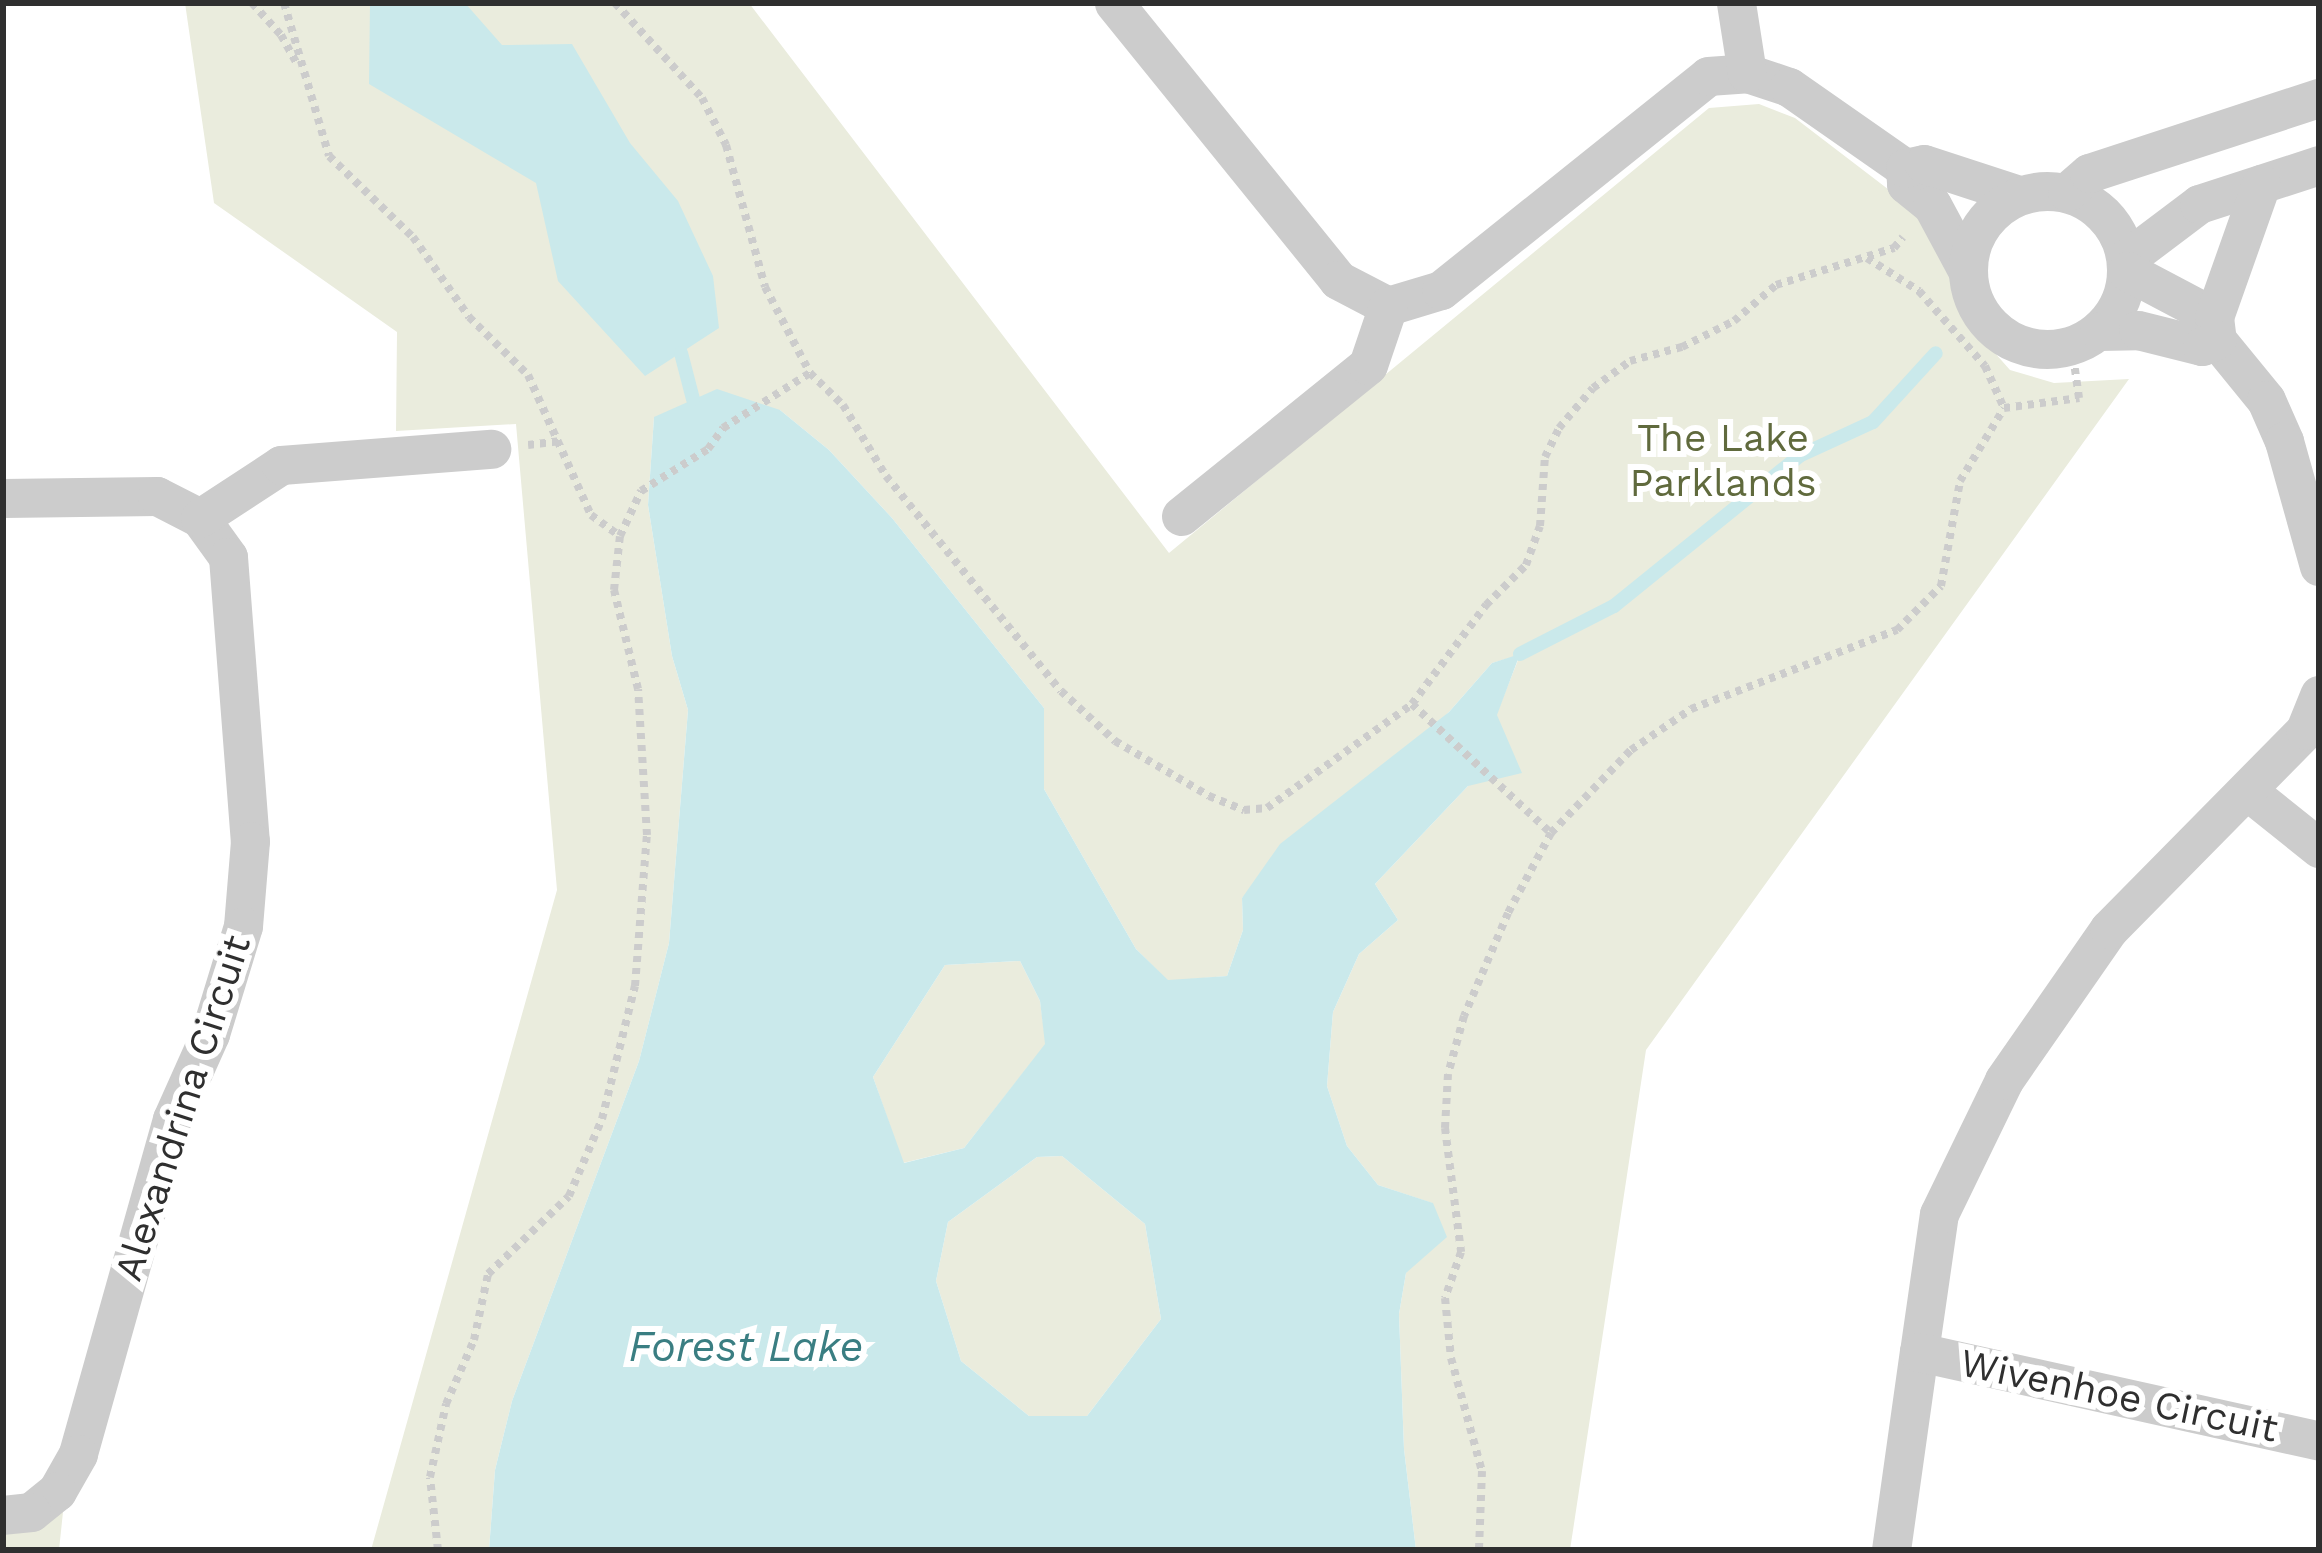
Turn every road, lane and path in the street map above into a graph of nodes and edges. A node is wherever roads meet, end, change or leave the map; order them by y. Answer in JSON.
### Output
{"nodes":[{"id":1,"x":252,"y":3,"type":"edge"},
{"id":2,"x":284,"y":3,"type":"edge"},
{"id":3,"x":615,"y":3,"type":"edge"},
{"id":4,"x":1114,"y":3,"type":"edge"},
{"id":5,"x":1736,"y":3,"type":"edge"},
{"id":6,"x":1747,"y":73,"type":"junction"},
{"id":7,"x":303,"y":74,"type":"junction"},
{"id":8,"x":2319,"y":98,"type":"edge"},
{"id":9,"x":2319,"y":165,"type":"edge"},
{"id":10,"x":1905,"y":168,"type":"junction"},
{"id":11,"x":2261,"y":184,"type":"junction"},
{"id":12,"x":2066,"y":192,"type":"junction"},
{"id":13,"x":2019,"y":195,"type":"junction"},
{"id":14,"x":1932,"y":205,"type":"junction"},
{"id":15,"x":1865,"y":257,"type":"junction"},
{"id":16,"x":2127,"y":265,"type":"junction"},
{"id":17,"x":1967,"y":270,"type":"junction"},
{"id":18,"x":1388,"y":306,"type":"junction"},
{"id":19,"x":2216,"y":328,"type":"junction"},
{"id":20,"x":2096,"y":345,"type":"junction"},
{"id":21,"x":810,"y":373,"type":"junction"},
{"id":22,"x":2004,"y":408,"type":"junction"},
{"id":23,"x":491,"y":449,"type":"dead end"},
{"id":24,"x":3,"y":498,"type":"edge"},
{"id":25,"x":1181,"y":515,"type":"dead end"},
{"id":26,"x":200,"y":518,"type":"junction"},
{"id":27,"x":620,"y":536,"type":"junction"},
{"id":28,"x":2319,"y":566,"type":"edge"},
{"id":29,"x":2319,"y":695,"type":"edge"},
{"id":30,"x":1412,"y":704,"type":"junction"},
{"id":31,"x":2249,"y":792,"type":"junction"},
{"id":32,"x":1551,"y":833,"type":"junction"},
{"id":33,"x":2319,"y":848,"type":"edge"},
{"id":34,"x":1919,"y":1352,"type":"junction"},
{"id":35,"x":2319,"y":1441,"type":"edge"},
{"id":36,"x":3,"y":1515,"type":"edge"},
{"id":37,"x":438,"y":1550,"type":"edge"},
{"id":38,"x":1479,"y":1550,"type":"edge"},
{"id":39,"x":1892,"y":1550,"type":"edge"}],
"edges":[{"from":1,"to":7,"type":"path"},
{"from":2,"to":7,"type":"path"},
{"from":3,"to":21,"type":"path"},
{"from":4,"to":18,"type":"street"},
{"from":5,"to":6,"type":"street"},
{"from":6,"to":10,"type":"street"},
{"from":6,"to":18,"type":"street"},
{"from":7,"to":27,"type":"path"},
{"from":8,"to":12,"type":"street"},
{"from":9,"to":11,"type":"street"},
{"from":10,"to":13,"type":"street"},
{"from":10,"to":14,"type":"street"},
{"from":11,"to":16,"type":"street"},
{"from":11,"to":19,"type":"street"},
{"from":12,"to":13,"type":"street"},
{"from":12,"to":16,"type":"street"},
{"from":13,"to":17,"type":"street"},
{"from":14,"to":15,"type":"path"},
{"from":14,"to":17,"type":"street"},
{"from":15,"to":22,"type":"path"},
{"from":15,"to":30,"type":"path"},
{"from":16,"to":19,"type":"street"},
{"from":16,"to":20,"type":"street"},
{"from":17,"to":20,"type":"street"},
{"from":18,"to":25,"type":"street"},
{"from":19,"to":20,"type":"street"},
{"from":19,"to":28,"type":"street"},
{"from":20,"to":22,"type":"path"},
{"from":21,"to":27,"type":"path"},
{"from":21,"to":30,"type":"path"},
{"from":22,"to":32,"type":"path"},
{"from":23,"to":26,"type":"street"},
{"from":24,"to":26,"type":"street"},
{"from":26,"to":36,"type":"street","name":"Alexandrina Circuit"},
{"from":27,"to":37,"type":"path"},
{"from":29,"to":31,"type":"street","name":"Wivenhoe Circuit"},
{"from":30,"to":32,"type":"path"},
{"from":31,"to":33,"type":"street"},
{"from":31,"to":34,"type":"street","name":"Wivenhoe Circuit"},
{"from":32,"to":38,"type":"path"},
{"from":34,"to":35,"type":"street","name":"Wivenhoe Circuit"},
{"from":34,"to":39,"type":"street","name":"Wivenhoe Circuit"}]}
